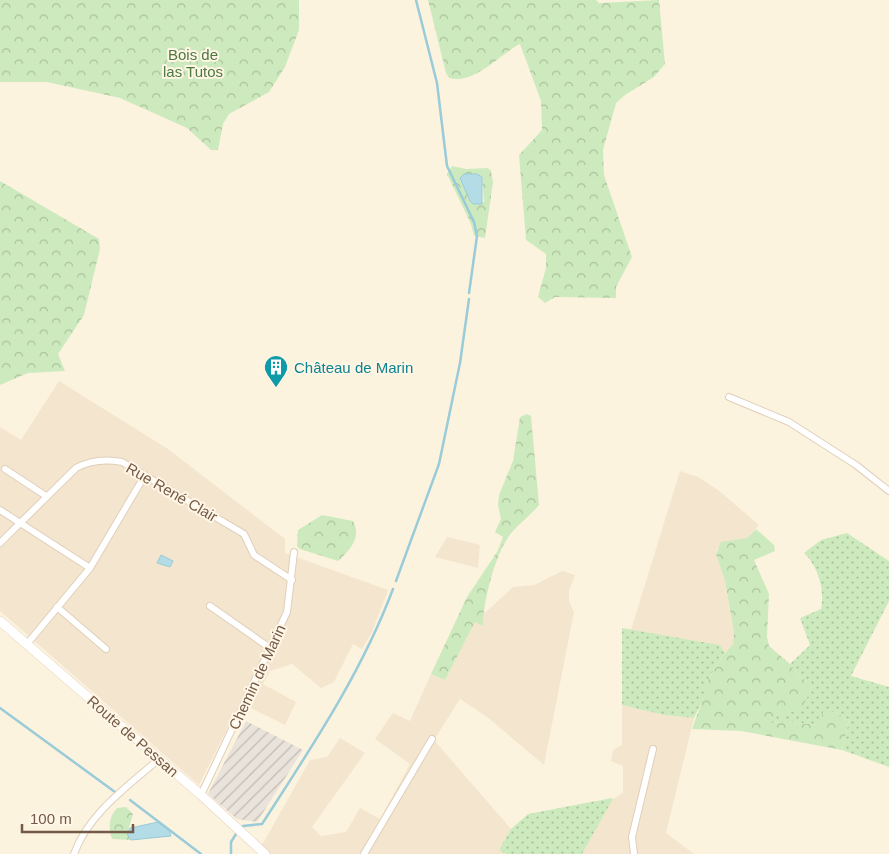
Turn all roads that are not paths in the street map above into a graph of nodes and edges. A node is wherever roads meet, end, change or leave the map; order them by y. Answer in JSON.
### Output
{"nodes":[{"id":1,"x":729,"y":397,"type":"dead end"},
{"id":2,"x":5,"y":469,"type":"dead end"},
{"id":3,"x":145,"y":475,"type":"junction"},
{"id":4,"x":889,"y":491,"type":"edge"},
{"id":5,"x":46,"y":496,"type":"junction"},
{"id":6,"x":0,"y":510,"type":"edge"},
{"id":7,"x":20,"y":522,"type":"junction"},
{"id":8,"x":0,"y":542,"type":"edge"},
{"id":9,"x":294,"y":552,"type":"dead end"},
{"id":10,"x":90,"y":568,"type":"junction"},
{"id":11,"x":292,"y":580,"type":"junction"},
{"id":12,"x":210,"y":606,"type":"dead end"},
{"id":13,"x":57,"y":607,"type":"junction"},
{"id":14,"x":0,"y":621,"type":"edge"},
{"id":15,"x":27,"y":644,"type":"junction"},
{"id":16,"x":270,"y":648,"type":"junction"},
{"id":17,"x":106,"y":649,"type":"dead end"},
{"id":18,"x":432,"y":739,"type":"dead end"},
{"id":19,"x":652,"y":749,"type":"dead end"},
{"id":20,"x":159,"y":758,"type":"junction"},
{"id":21,"x":201,"y":796,"type":"junction"},
{"id":22,"x":74,"y":854,"type":"edge"},
{"id":23,"x":265,"y":854,"type":"edge"},
{"id":24,"x":364,"y":854,"type":"edge"},
{"id":25,"x":634,"y":854,"type":"edge"}],
"edges":[{"from":1,"to":4,"type":"street"},
{"from":2,"to":5,"type":"street"},
{"from":3,"to":5,"type":"street","name":"Rue René Clair"},
{"from":3,"to":10,"type":"street"},
{"from":3,"to":11,"type":"street","name":"Rue René Clair"},
{"from":5,"to":7,"type":"street","name":"Rue René Clair"},
{"from":6,"to":7,"type":"street"},
{"from":7,"to":8,"type":"street","name":"Rue René Clair"},
{"from":7,"to":10,"type":"street"},
{"from":9,"to":11,"type":"street","name":"Chemin de Marin"},
{"from":10,"to":13,"type":"street"},
{"from":11,"to":16,"type":"street","name":"Chemin de Marin"},
{"from":12,"to":16,"type":"street"},
{"from":13,"to":15,"type":"street"},
{"from":13,"to":17,"type":"street"},
{"from":14,"to":15,"type":"main road","name":"Route de Pessan"},
{"from":15,"to":20,"type":"main road","name":"Route de Pessan"},
{"from":16,"to":21,"type":"street","name":"Chemin de Marin"},
{"from":18,"to":24,"type":"street"},
{"from":19,"to":25,"type":"street"},
{"from":20,"to":21,"type":"main road","name":"Route de Pessan"},
{"from":20,"to":22,"type":"street"},
{"from":21,"to":23,"type":"main road","name":"Route de Pessan"}]}
